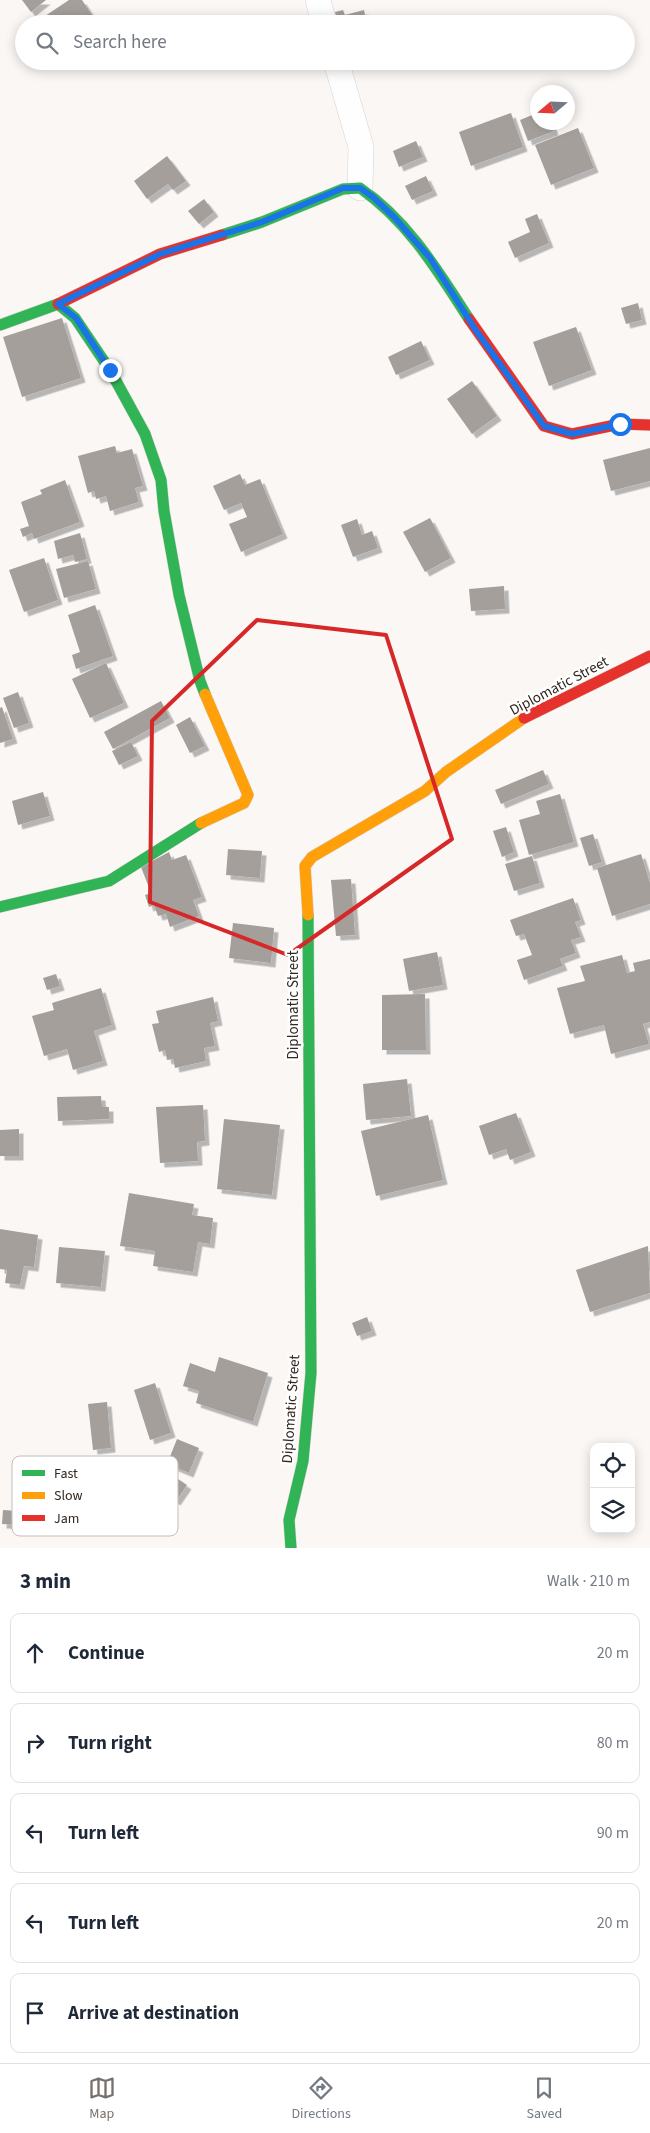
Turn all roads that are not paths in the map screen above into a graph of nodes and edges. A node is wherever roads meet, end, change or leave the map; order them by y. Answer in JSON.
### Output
{"nodes":[{"id":1,"x":318,"y":0,"type":"edge"},
{"id":2,"x":322,"y":15,"type":"edge"},
{"id":3,"x":339,"y":70,"type":"edge"},
{"id":4,"x":360,"y":188,"type":"junction"},
{"id":5,"x":58,"y":304,"type":"junction"},
{"id":6,"x":0,"y":325,"type":"edge"},
{"id":7,"x":650,"y":425,"type":"edge"},
{"id":8,"x":650,"y":656,"type":"edge"},
{"id":9,"x":0,"y":907,"type":"edge"},
{"id":10,"x":291,"y":1548,"type":"edge"}],
"edges":[{"from":1,"to":2,"type":"street"},
{"from":3,"to":4,"type":"street"},
{"from":4,"to":5,"type":"street"},
{"from":4,"to":7,"type":"street"},
{"from":5,"to":6,"type":"street"},
{"from":5,"to":9,"type":"street"},
{"from":8,"to":10,"type":"street","name":"Diplomatic Street"}]}
